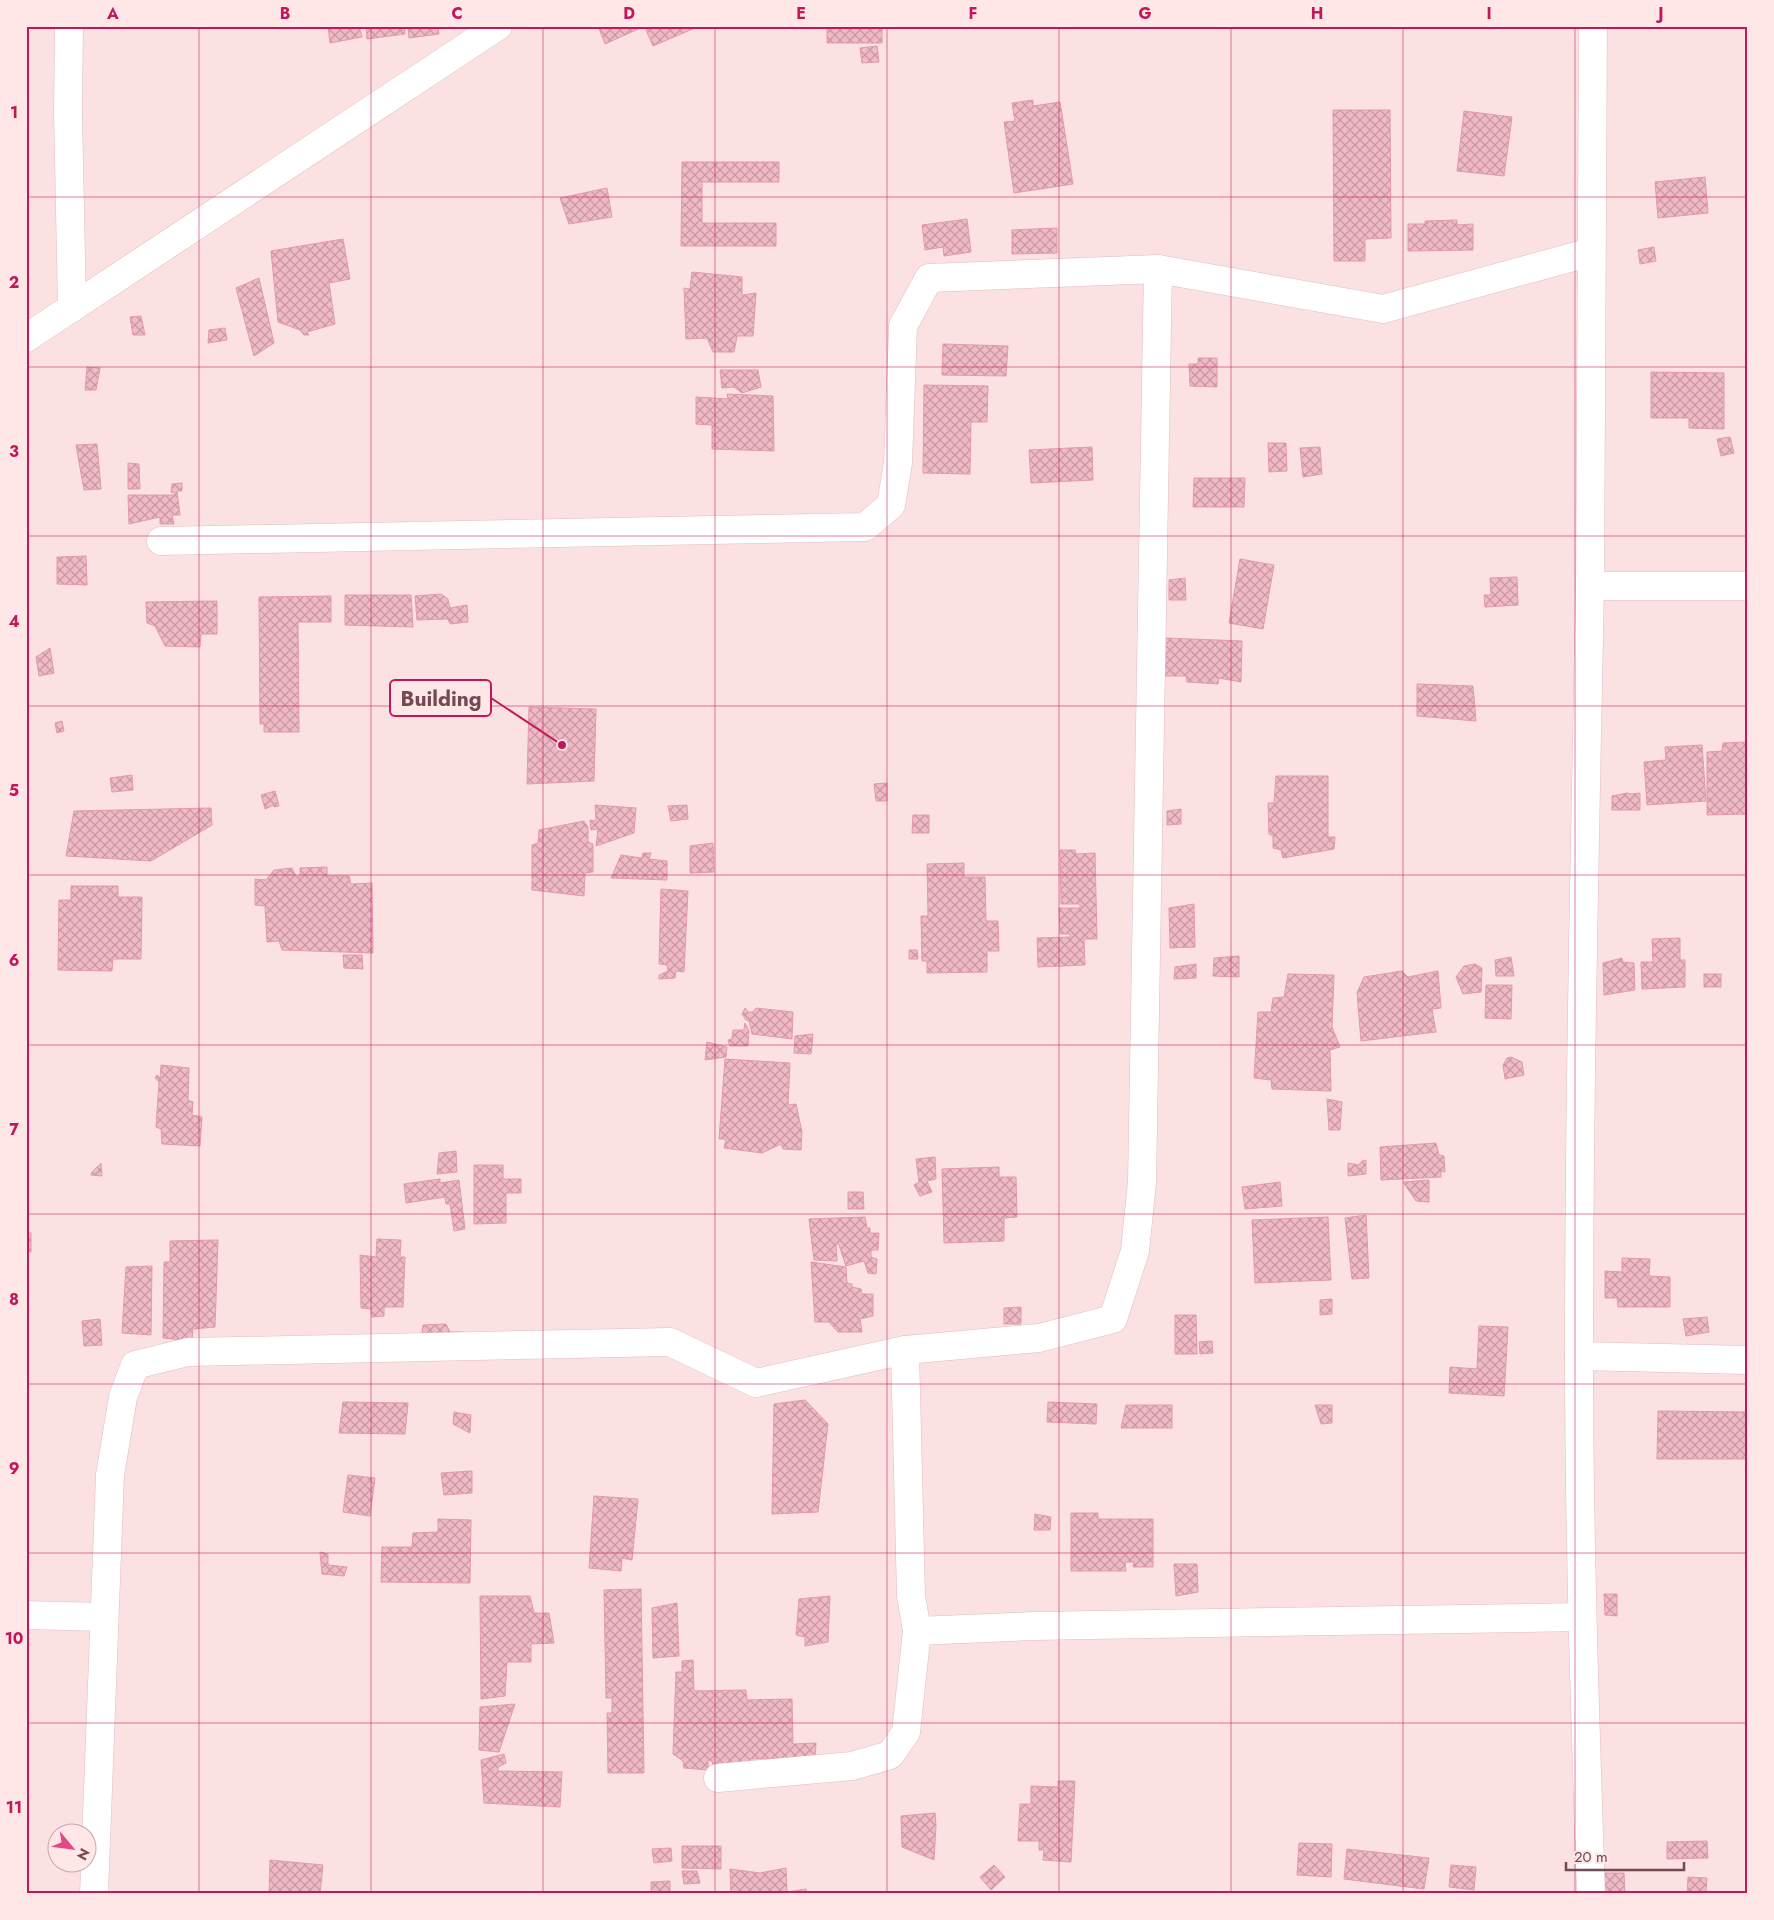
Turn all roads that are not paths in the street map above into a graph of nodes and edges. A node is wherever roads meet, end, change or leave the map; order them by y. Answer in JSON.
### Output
{"nodes":[{"id":1,"x":69,"y":26,"type":"edge"},
{"id":2,"x":498,"y":26,"type":"edge"},
{"id":3,"x":1593,"y":26,"type":"edge"},
{"id":4,"x":1591,"y":252,"type":"junction"},
{"id":5,"x":1158,"y":269,"type":"junction"},
{"id":6,"x":72,"y":308,"type":"junction"},
{"id":7,"x":26,"y":338,"type":"edge"},
{"id":8,"x":161,"y":541,"type":"dead end"},
{"id":9,"x":1590,"y":586,"type":"junction"},
{"id":10,"x":1748,"y":586,"type":"edge"},
{"id":11,"x":905,"y":1350,"type":"junction"},
{"id":12,"x":1579,"y":1356,"type":"junction"},
{"id":13,"x":1748,"y":1360,"type":"edge"},
{"id":14,"x":26,"y":1615,"type":"edge"},
{"id":15,"x":104,"y":1617,"type":"junction"},
{"id":16,"x":1582,"y":1617,"type":"junction"},
{"id":17,"x":917,"y":1631,"type":"junction"},
{"id":18,"x":718,"y":1778,"type":"dead end"},
{"id":19,"x":94,"y":1894,"type":"edge"},
{"id":20,"x":1591,"y":1894,"type":"edge"}],
"edges":[{"from":1,"to":6,"type":"street"},
{"from":2,"to":6,"type":"street"},
{"from":3,"to":4,"type":"street"},
{"from":4,"to":5,"type":"street"},
{"from":4,"to":9,"type":"street"},
{"from":5,"to":8,"type":"street"},
{"from":5,"to":11,"type":"street"},
{"from":6,"to":7,"type":"street"},
{"from":9,"to":10,"type":"street"},
{"from":9,"to":12,"type":"street"},
{"from":11,"to":15,"type":"street"},
{"from":11,"to":17,"type":"street"},
{"from":12,"to":13,"type":"street"},
{"from":12,"to":16,"type":"street"},
{"from":14,"to":15,"type":"street"},
{"from":15,"to":19,"type":"street"},
{"from":16,"to":17,"type":"street"},
{"from":16,"to":20,"type":"street"},
{"from":17,"to":18,"type":"street"}]}
